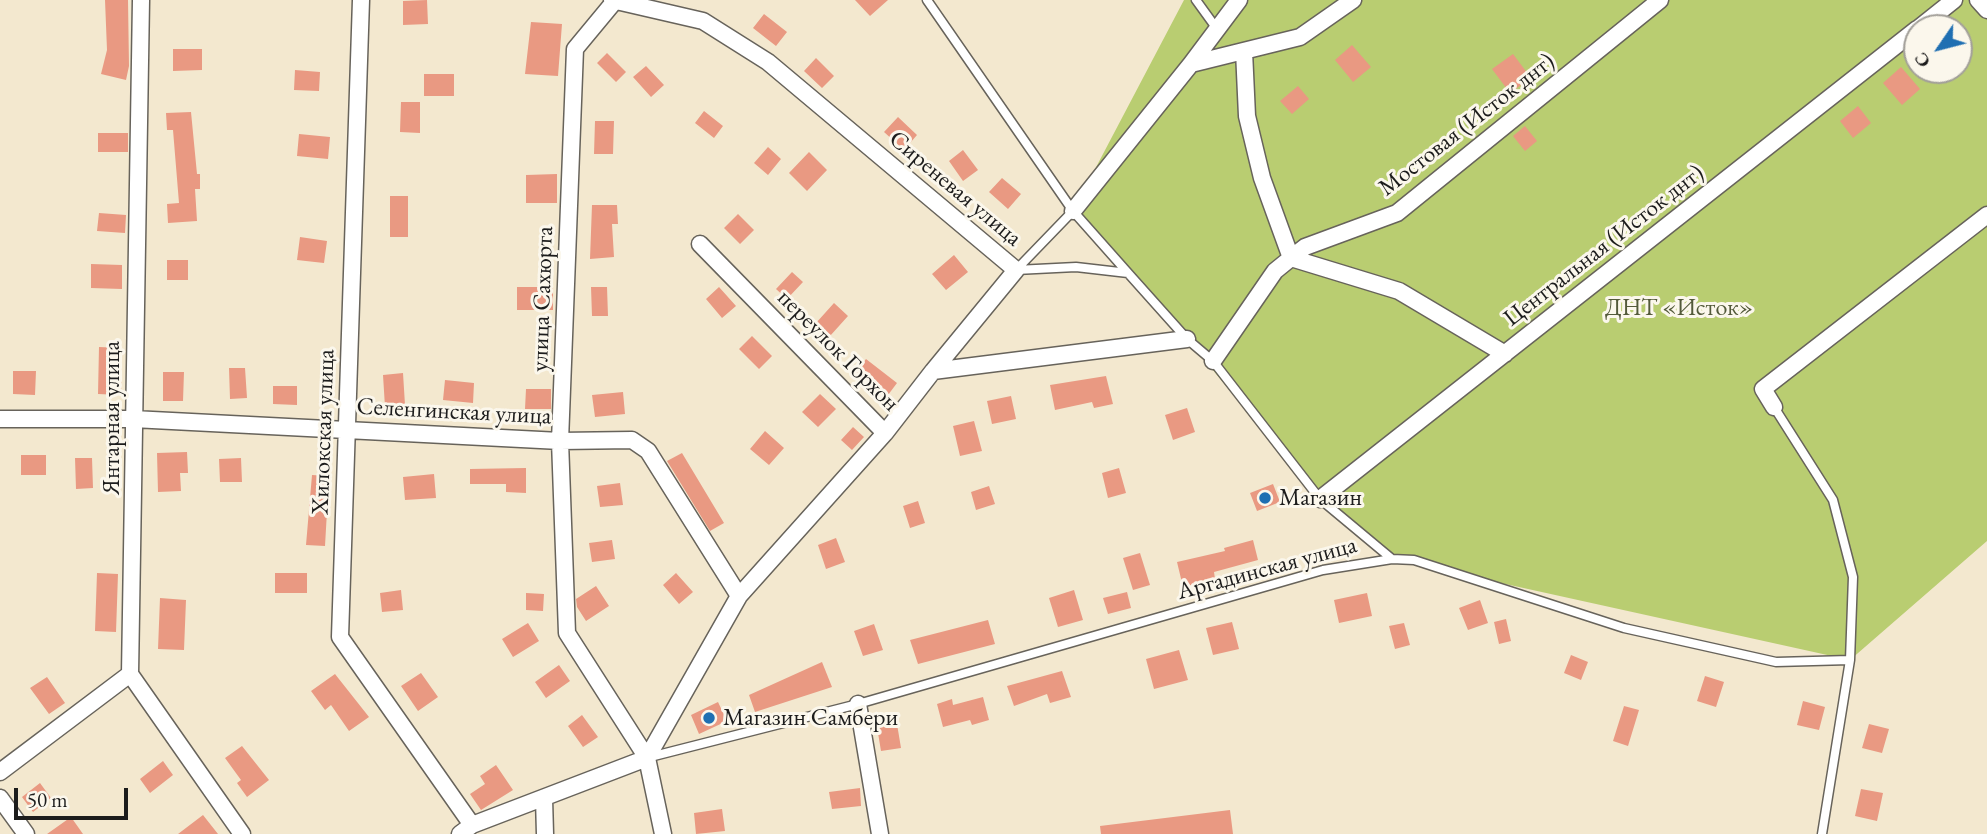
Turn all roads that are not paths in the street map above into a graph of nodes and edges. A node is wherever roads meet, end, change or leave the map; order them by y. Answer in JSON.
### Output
{"nodes":[{"id":1,"x":141,"y":0,"type":"edge"},
{"id":2,"x":361,"y":0,"type":"edge"},
{"id":3,"x":927,"y":0,"type":"edge"},
{"id":4,"x":1196,"y":0,"type":"edge"},
{"id":5,"x":1239,"y":0,"type":"edge"},
{"id":6,"x":1353,"y":0,"type":"edge"},
{"id":7,"x":1660,"y":0,"type":"edge"},
{"id":8,"x":1954,"y":0,"type":"edge"},
{"id":9,"x":1978,"y":0,"type":"edge"},
{"id":10,"x":613,"y":1,"type":"edge"},
{"id":11,"x":1987,"y":10,"type":"edge"},
{"id":12,"x":1937,"y":14,"type":"edge"},
{"id":13,"x":1217,"y":29,"type":"junction"},
{"id":14,"x":1903,"y":41,"type":"edge"},
{"id":15,"x":1244,"y":51,"type":"junction"},
{"id":16,"x":1191,"y":64,"type":"junction"},
{"id":17,"x":1073,"y":211,"type":"junction"},
{"id":18,"x":1987,"y":215,"type":"edge"},
{"id":19,"x":700,"y":244,"type":"dead end"},
{"id":20,"x":1291,"y":258,"type":"junction"},
{"id":21,"x":1016,"y":270,"type":"junction"},
{"id":22,"x":1128,"y":273,"type":"junction"},
{"id":23,"x":1187,"y":339,"type":"junction"},
{"id":24,"x":1505,"y":354,"type":"junction"},
{"id":25,"x":1213,"y":361,"type":"junction"},
{"id":26,"x":933,"y":371,"type":"junction"},
{"id":27,"x":1774,"y":407,"type":"joint"},
{"id":28,"x":0,"y":419,"type":"edge"},
{"id":29,"x":133,"y":419,"type":"junction"},
{"id":30,"x":346,"y":429,"type":"junction"},
{"id":31,"x":885,"y":433,"type":"junction"},
{"id":32,"x":561,"y":441,"type":"junction"},
{"id":33,"x":1320,"y":499,"type":"junction"},
{"id":34,"x":1392,"y":559,"type":"junction"},
{"id":35,"x":739,"y":596,"type":"junction"},
{"id":36,"x":1850,"y":660,"type":"junction"},
{"id":37,"x":130,"y":674,"type":"junction"},
{"id":38,"x":858,"y":704,"type":"junction"},
{"id":39,"x":647,"y":758,"type":"junction"},
{"id":40,"x":0,"y":772,"type":"edge"},
{"id":41,"x":0,"y":797,"type":"edge"},
{"id":42,"x":544,"y":798,"type":"junction"},
{"id":43,"x":466,"y":829,"type":"edge"},
{"id":44,"x":26,"y":834,"type":"edge"},
{"id":45,"x":242,"y":834,"type":"edge"},
{"id":46,"x":545,"y":834,"type":"edge"},
{"id":47,"x":663,"y":834,"type":"edge"},
{"id":48,"x":880,"y":834,"type":"edge"},
{"id":49,"x":1822,"y":834,"type":"edge"}],
"edges":[{"from":1,"to":29,"type":"street","name":"Янтарная улица"},
{"from":2,"to":30,"type":"street","name":"Хилокская улица"},
{"from":3,"to":17,"type":"lane"},
{"from":4,"to":13,"type":"lane"},
{"from":5,"to":13,"type":"street"},
{"from":6,"to":15,"type":"street"},
{"from":7,"to":20,"type":"street","name":"Мостовая (Исток днт)"},
{"from":8,"to":12,"type":"street","name":"Центральная (Исток днт)"},
{"from":9,"to":11,"type":"street"},
{"from":10,"to":21,"type":"street","name":"Сиреневая улица"},
{"from":10,"to":32,"type":"street","name":"улица Сахюрта"},
{"from":13,"to":16,"type":"street"},
{"from":14,"to":24,"type":"street","name":"Центральная (Исток днт)"},
{"from":15,"to":16,"type":"street"},
{"from":15,"to":20,"type":"street"},
{"from":16,"to":17,"type":"street"},
{"from":17,"to":21,"type":"lane","name":"Сиреневая улица"},
{"from":17,"to":22,"type":"lane"},
{"from":18,"to":27,"type":"street"},
{"from":19,"to":31,"type":"street","name":"переулок Горхон"},
{"from":20,"to":24,"type":"street"},
{"from":20,"to":25,"type":"street","name":"Мостовая (Исток днт)"},
{"from":21,"to":22,"type":"lane"},
{"from":21,"to":26,"type":"street","name":"переулок Горхон"},
{"from":22,"to":23,"type":"lane"},
{"from":23,"to":25,"type":"lane"},
{"from":23,"to":26,"type":"street"},
{"from":24,"to":33,"type":"street","name":"Центральная (Исток днт)"},
{"from":25,"to":33,"type":"lane"},
{"from":26,"to":31,"type":"street","name":"переулок Горхон"},
{"from":27,"to":36,"type":"lane"},
{"from":28,"to":29,"type":"street","name":"Селенгинская улица"},
{"from":29,"to":30,"type":"street","name":"Селенгинская улица"},
{"from":29,"to":37,"type":"street","name":"Янтарная улица"},
{"from":30,"to":32,"type":"street","name":"Селенгинская улица"},
{"from":30,"to":43,"type":"street","name":"Хилокская улица"},
{"from":31,"to":35,"type":"street"},
{"from":32,"to":35,"type":"street","name":"Селенгинская улица"},
{"from":32,"to":39,"type":"street","name":"улица Сахюрта"},
{"from":33,"to":34,"type":"lane"},
{"from":34,"to":36,"type":"lane","name":"Аргадинская улица"},
{"from":34,"to":38,"type":"lane","name":"Аргадинская улица"},
{"from":35,"to":39,"type":"street"},
{"from":36,"to":49,"type":"lane"},
{"from":37,"to":40,"type":"street"},
{"from":37,"to":45,"type":"street"},
{"from":38,"to":39,"type":"lane","name":"Аргадинская улица"},
{"from":38,"to":48,"type":"street"},
{"from":39,"to":42,"type":"street"},
{"from":39,"to":47,"type":"street"},
{"from":41,"to":44,"type":"street"},
{"from":42,"to":43,"type":"street"},
{"from":42,"to":46,"type":"street"}]}
